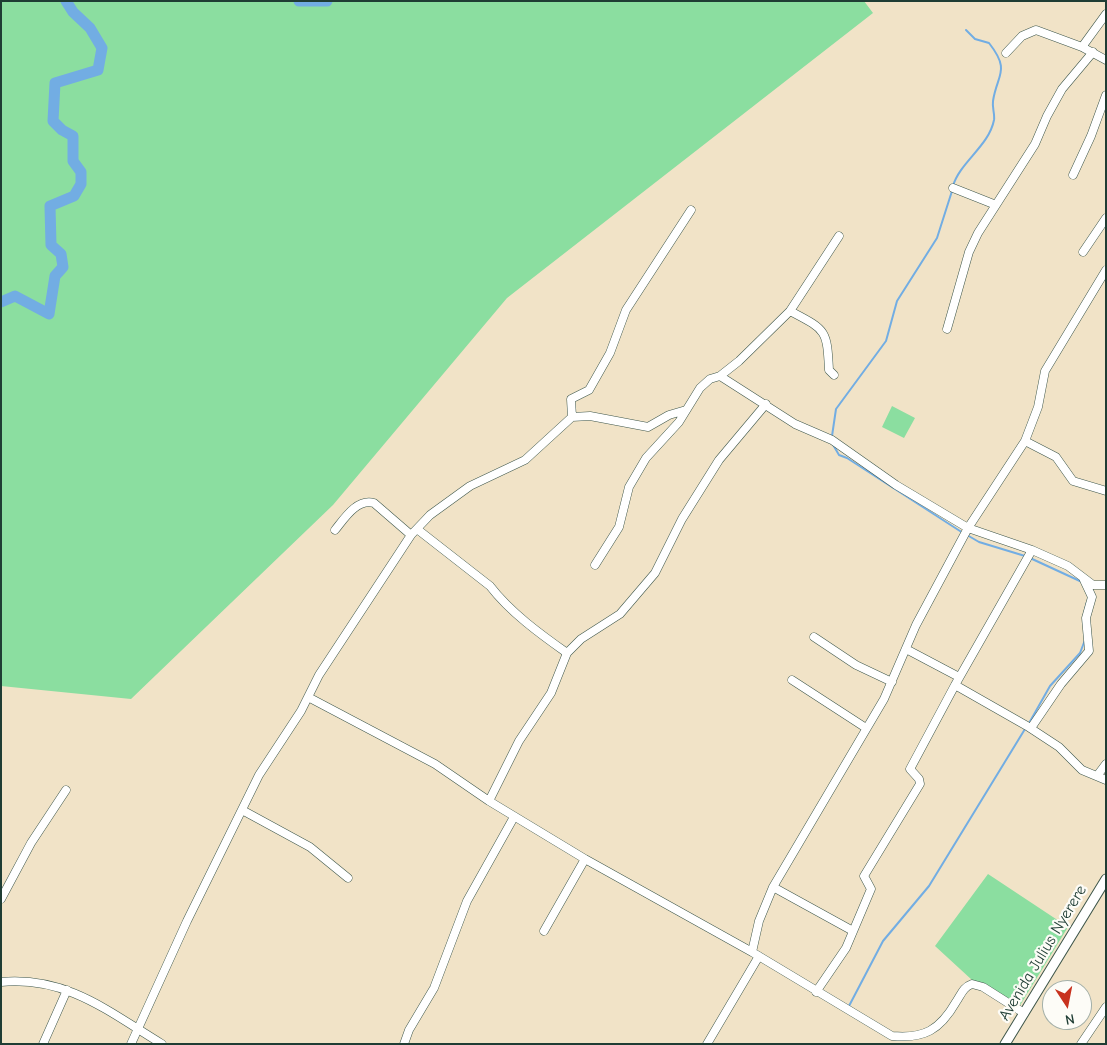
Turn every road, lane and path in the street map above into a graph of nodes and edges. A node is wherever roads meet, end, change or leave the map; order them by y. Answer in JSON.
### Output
{"nodes":[{"id":1,"x":1106,"y":14,"type":"edge"},
{"id":2,"x":1082,"y":47,"type":"junction"},
{"id":3,"x":1092,"y":52,"type":"junction"},
{"id":4,"x":1006,"y":53,"type":"dead end"},
{"id":5,"x":1106,"y":60,"type":"edge"},
{"id":6,"x":1106,"y":95,"type":"edge"},
{"id":7,"x":1073,"y":176,"type":"dead end"},
{"id":8,"x":953,"y":188,"type":"dead end"},
{"id":9,"x":996,"y":206,"type":"junction"},
{"id":10,"x":691,"y":210,"type":"dead end"},
{"id":11,"x":1106,"y":218,"type":"edge"},
{"id":12,"x":839,"y":236,"type":"dead end"},
{"id":13,"x":1082,"y":252,"type":"dead end"},
{"id":14,"x":1106,"y":270,"type":"edge"},
{"id":15,"x":790,"y":311,"type":"junction"},
{"id":16,"x":947,"y":329,"type":"dead end"},
{"id":17,"x":834,"y":375,"type":"dead end"},
{"id":18,"x":720,"y":376,"type":"junction"},
{"id":19,"x":766,"y":404,"type":"junction"},
{"id":20,"x":686,"y":410,"type":"junction"},
{"id":21,"x":572,"y":417,"type":"junction"},
{"id":22,"x":1024,"y":441,"type":"junction"},
{"id":23,"x":1106,"y":491,"type":"edge"},
{"id":24,"x":968,"y":528,"type":"junction"},
{"id":25,"x":335,"y":530,"type":"dead end"},
{"id":26,"x":414,"y":532,"type":"junction"},
{"id":27,"x":1032,"y":550,"type":"junction"},
{"id":28,"x":595,"y":565,"type":"dead end"},
{"id":29,"x":1081,"y":574,"type":"junction"},
{"id":30,"x":1106,"y":586,"type":"edge"},
{"id":31,"x":814,"y":637,"type":"dead end"},
{"id":32,"x":906,"y":650,"type":"junction"},
{"id":33,"x":567,"y":653,"type":"junction"},
{"id":34,"x":959,"y":677,"type":"junction"},
{"id":35,"x":792,"y":680,"type":"dead end"},
{"id":36,"x":892,"y":682,"type":"junction"},
{"id":37,"x":954,"y":685,"type":"junction"},
{"id":38,"x":308,"y":697,"type":"junction"},
{"id":39,"x":866,"y":728,"type":"junction"},
{"id":40,"x":1031,"y":728,"type":"junction"},
{"id":41,"x":1106,"y":764,"type":"edge"},
{"id":42,"x":1097,"y":776,"type":"junction"},
{"id":43,"x":1106,"y":780,"type":"edge"},
{"id":44,"x":66,"y":790,"type":"dead end"},
{"id":45,"x":489,"y":801,"type":"junction"},
{"id":46,"x":242,"y":810,"type":"junction"},
{"id":47,"x":514,"y":817,"type":"junction"},
{"id":48,"x":585,"y":860,"type":"junction"},
{"id":49,"x":348,"y":878,"type":"dead end"},
{"id":50,"x":1106,"y":879,"type":"edge"},
{"id":51,"x":773,"y":887,"type":"junction"},
{"id":52,"x":1,"y":900,"type":"edge"},
{"id":53,"x":544,"y":931,"type":"dead end"},
{"id":54,"x":853,"y":931,"type":"junction"},
{"id":55,"x":755,"y":954,"type":"junction"},
{"id":56,"x":1,"y":982,"type":"edge"},
{"id":57,"x":67,"y":990,"type":"junction"},
{"id":58,"x":816,"y":992,"type":"junction"},
{"id":59,"x":1106,"y":1007,"type":"edge"},
{"id":60,"x":1024,"y":1013,"type":"junction"},
{"id":61,"x":138,"y":1029,"type":"junction"},
{"id":62,"x":43,"y":1044,"type":"edge"},
{"id":63,"x":131,"y":1044,"type":"edge"},
{"id":64,"x":162,"y":1044,"type":"edge"},
{"id":65,"x":404,"y":1044,"type":"edge"},
{"id":66,"x":707,"y":1044,"type":"edge"},
{"id":67,"x":1005,"y":1044,"type":"edge"},
{"id":68,"x":1081,"y":1044,"type":"edge"}],
"edges":[{"from":1,"to":2,"type":"street"},
{"from":2,"to":3,"type":"street"},
{"from":2,"to":4,"type":"street"},
{"from":3,"to":5,"type":"street"},
{"from":3,"to":9,"type":"street"},
{"from":6,"to":7,"type":"street"},
{"from":8,"to":9,"type":"street"},
{"from":9,"to":16,"type":"street"},
{"from":10,"to":21,"type":"street"},
{"from":11,"to":13,"type":"street"},
{"from":12,"to":15,"type":"street"},
{"from":14,"to":22,"type":"street"},
{"from":15,"to":17,"type":"street"},
{"from":15,"to":18,"type":"street"},
{"from":18,"to":19,"type":"street"},
{"from":18,"to":20,"type":"street"},
{"from":19,"to":24,"type":"street"},
{"from":19,"to":33,"type":"street"},
{"from":20,"to":21,"type":"street"},
{"from":20,"to":28,"type":"street"},
{"from":21,"to":26,"type":"street"},
{"from":22,"to":23,"type":"street"},
{"from":22,"to":24,"type":"street"},
{"from":24,"to":27,"type":"street"},
{"from":24,"to":32,"type":"street"},
{"from":25,"to":26,"type":"street"},
{"from":26,"to":33,"type":"street"},
{"from":26,"to":38,"type":"street"},
{"from":27,"to":29,"type":"street"},
{"from":27,"to":34,"type":"street"},
{"from":29,"to":30,"type":"street"},
{"from":29,"to":40,"type":"street"},
{"from":31,"to":36,"type":"street"},
{"from":32,"to":34,"type":"street"},
{"from":32,"to":36,"type":"street"},
{"from":33,"to":45,"type":"street"},
{"from":34,"to":37,"type":"street"},
{"from":35,"to":39,"type":"street"},
{"from":36,"to":39,"type":"street"},
{"from":37,"to":40,"type":"street"},
{"from":37,"to":54,"type":"street"},
{"from":38,"to":45,"type":"street"},
{"from":38,"to":46,"type":"street"},
{"from":39,"to":51,"type":"street"},
{"from":40,"to":42,"type":"street"},
{"from":41,"to":42,"type":"street"},
{"from":42,"to":43,"type":"street"},
{"from":44,"to":52,"type":"street"},
{"from":45,"to":47,"type":"street"},
{"from":46,"to":49,"type":"street"},
{"from":46,"to":61,"type":"street"},
{"from":47,"to":48,"type":"street"},
{"from":47,"to":65,"type":"street"},
{"from":48,"to":53,"type":"street"},
{"from":48,"to":55,"type":"street"},
{"from":50,"to":60,"type":"street","name":"Avenida Julius Nyerere"},
{"from":51,"to":54,"type":"street"},
{"from":51,"to":55,"type":"street"},
{"from":54,"to":58,"type":"street"},
{"from":55,"to":58,"type":"street"},
{"from":55,"to":66,"type":"street"},
{"from":56,"to":57,"type":"street"},
{"from":57,"to":61,"type":"street"},
{"from":57,"to":62,"type":"street"},
{"from":58,"to":60,"type":"street"},
{"from":59,"to":68,"type":"street"},
{"from":60,"to":67,"type":"street","name":"Avenida Julius Nyerere"},
{"from":61,"to":63,"type":"street"},
{"from":61,"to":64,"type":"street"}]}
